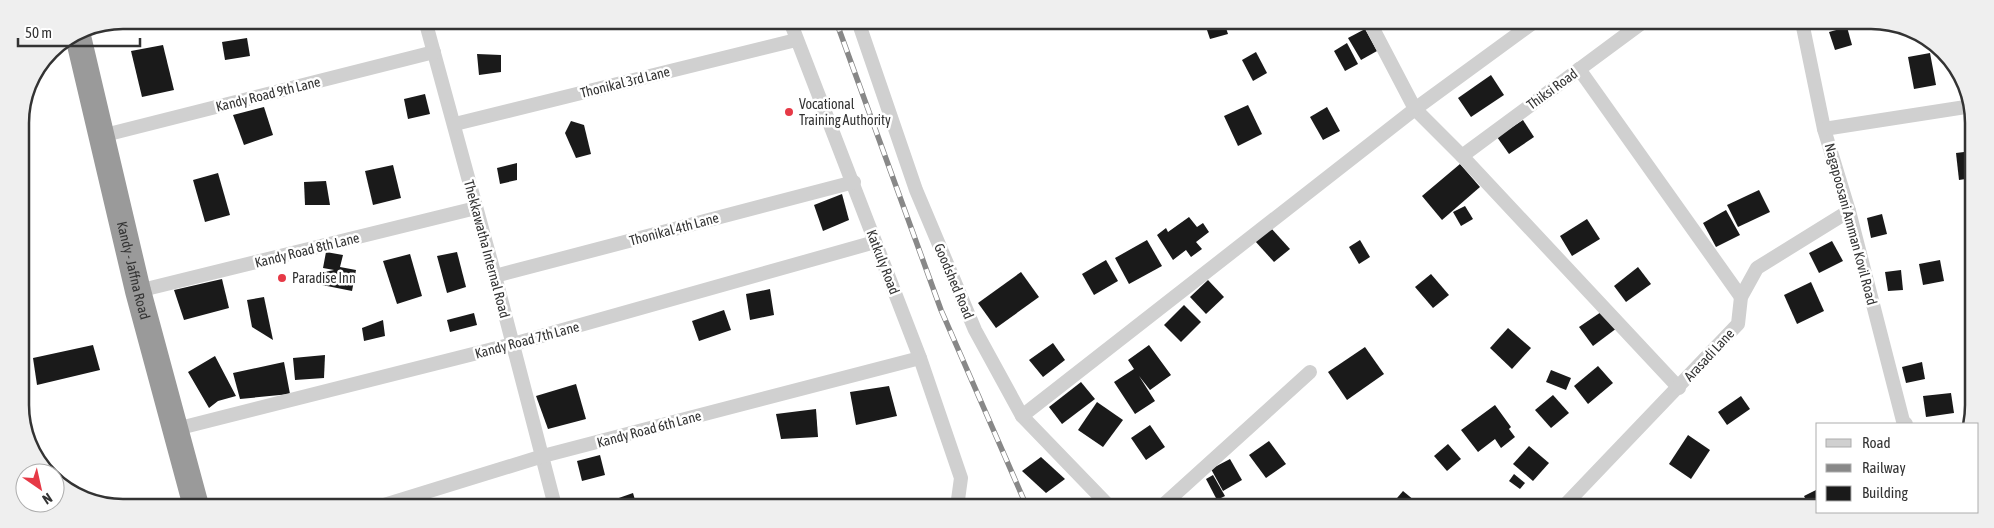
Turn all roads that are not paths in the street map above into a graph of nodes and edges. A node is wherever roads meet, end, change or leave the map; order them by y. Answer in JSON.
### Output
{"nodes":[{"id":1,"x":428,"y":29,"type":"edge"},
{"id":2,"x":793,"y":29,"type":"edge"},
{"id":3,"x":861,"y":29,"type":"edge"},
{"id":4,"x":1373,"y":29,"type":"edge"},
{"id":5,"x":1524,"y":29,"type":"edge"},
{"id":6,"x":1633,"y":29,"type":"edge"},
{"id":7,"x":1803,"y":29,"type":"edge"},
{"id":8,"x":79,"y":40,"type":"edge"},
{"id":9,"x":796,"y":40,"type":"junction"},
{"id":10,"x":434,"y":52,"type":"junction"},
{"id":11,"x":1579,"y":69,"type":"junction"},
{"id":12,"x":1964,"y":107,"type":"edge"},
{"id":13,"x":1415,"y":109,"type":"junction"},
{"id":14,"x":455,"y":124,"type":"junction"},
{"id":15,"x":1824,"y":129,"type":"junction"},
{"id":16,"x":101,"y":136,"type":"junction"},
{"id":17,"x":1462,"y":156,"type":"junction"},
{"id":18,"x":854,"y":182,"type":"junction"},
{"id":19,"x":476,"y":208,"type":"junction"},
{"id":20,"x":1849,"y":211,"type":"junction"},
{"id":21,"x":875,"y":242,"type":"junction"},
{"id":22,"x":495,"y":276,"type":"junction"},
{"id":23,"x":138,"y":291,"type":"junction"},
{"id":24,"x":1741,"y":297,"type":"junction"},
{"id":25,"x":513,"y":344,"type":"junction"},
{"id":26,"x":920,"y":358,"type":"junction"},
{"id":27,"x":1310,"y":372,"type":"dead end"},
{"id":28,"x":1678,"y":388,"type":"junction"},
{"id":29,"x":1022,"y":416,"type":"junction"},
{"id":30,"x":1905,"y":423,"type":"edge"},
{"id":31,"x":176,"y":430,"type":"junction"},
{"id":32,"x":543,"y":456,"type":"junction"},
{"id":33,"x":194,"y":499,"type":"edge"},
{"id":34,"x":404,"y":499,"type":"edge"},
{"id":35,"x":552,"y":499,"type":"edge"},
{"id":36,"x":958,"y":499,"type":"edge"},
{"id":37,"x":1102,"y":499,"type":"edge"},
{"id":38,"x":1170,"y":499,"type":"edge"},
{"id":39,"x":1572,"y":499,"type":"edge"}],
"edges":[{"from":1,"to":10,"type":"street","name":"Thekkawatha Internal Road"},
{"from":2,"to":9,"type":"street","name":"Katkuly Road"},
{"from":3,"to":29,"type":"street","name":"Goodshed Road"},
{"from":4,"to":13,"type":"street"},
{"from":5,"to":13,"type":"street"},
{"from":6,"to":11,"type":"street","name":"Thiksi Road"},
{"from":7,"to":15,"type":"street","name":"Nagapoosani Amman Kovil Road"},
{"from":8,"to":16,"type":"highway","name":"Kandy - Jaffna Road"},
{"from":9,"to":14,"type":"street","name":"Thonikal 3rd Lane"},
{"from":9,"to":18,"type":"street","name":"Katkuly Road"},
{"from":10,"to":14,"type":"street","name":"Thekkawatha Internal Road"},
{"from":10,"to":16,"type":"street","name":"Kandy Road 9th Lane"},
{"from":11,"to":17,"type":"street","name":"Thiksi Road"},
{"from":11,"to":24,"type":"street"},
{"from":12,"to":15,"type":"street"},
{"from":13,"to":17,"type":"street"},
{"from":13,"to":29,"type":"street"},
{"from":14,"to":19,"type":"street","name":"Thekkawatha Internal Road"},
{"from":15,"to":20,"type":"street","name":"Nagapoosani Amman Kovil Road"},
{"from":16,"to":23,"type":"highway","name":"Kandy - Jaffna Road"},
{"from":17,"to":28,"type":"street"},
{"from":18,"to":21,"type":"street","name":"Katkuly Road"},
{"from":18,"to":22,"type":"street","name":"Thonikal 4th Lane"},
{"from":19,"to":22,"type":"street","name":"Thekkawatha Internal Road"},
{"from":19,"to":23,"type":"street","name":"Kandy Road 8th Lane"},
{"from":20,"to":24,"type":"street","name":"Arasadi Lane"},
{"from":20,"to":30,"type":"street","name":"Nagapoosani Amman Kovil Road"},
{"from":21,"to":25,"type":"street","name":"Kandy Road 7th Lane"},
{"from":21,"to":26,"type":"street","name":"Katkuly Road"},
{"from":22,"to":25,"type":"street","name":"Thekkawatha Internal Road"},
{"from":23,"to":31,"type":"highway","name":"Kandy - Jaffna Road"},
{"from":24,"to":28,"type":"street","name":"Arasadi Lane"},
{"from":25,"to":31,"type":"street","name":"Kandy Road 7th Lane"},
{"from":25,"to":32,"type":"street","name":"Thekkawatha Internal Road"},
{"from":26,"to":32,"type":"street","name":"Kandy Road 6th Lane"},
{"from":26,"to":36,"type":"street","name":"Katkuly Road"},
{"from":27,"to":38,"type":"street"},
{"from":28,"to":39,"type":"street","name":"Arasadi Lane"},
{"from":29,"to":37,"type":"street","name":"Goodshed Road"},
{"from":31,"to":33,"type":"highway","name":"Kandy - Jaffna Road"},
{"from":32,"to":34,"type":"street","name":"Kandy Road 6th Lane"},
{"from":32,"to":35,"type":"street","name":"Thekkawatha Internal Road"}]}
